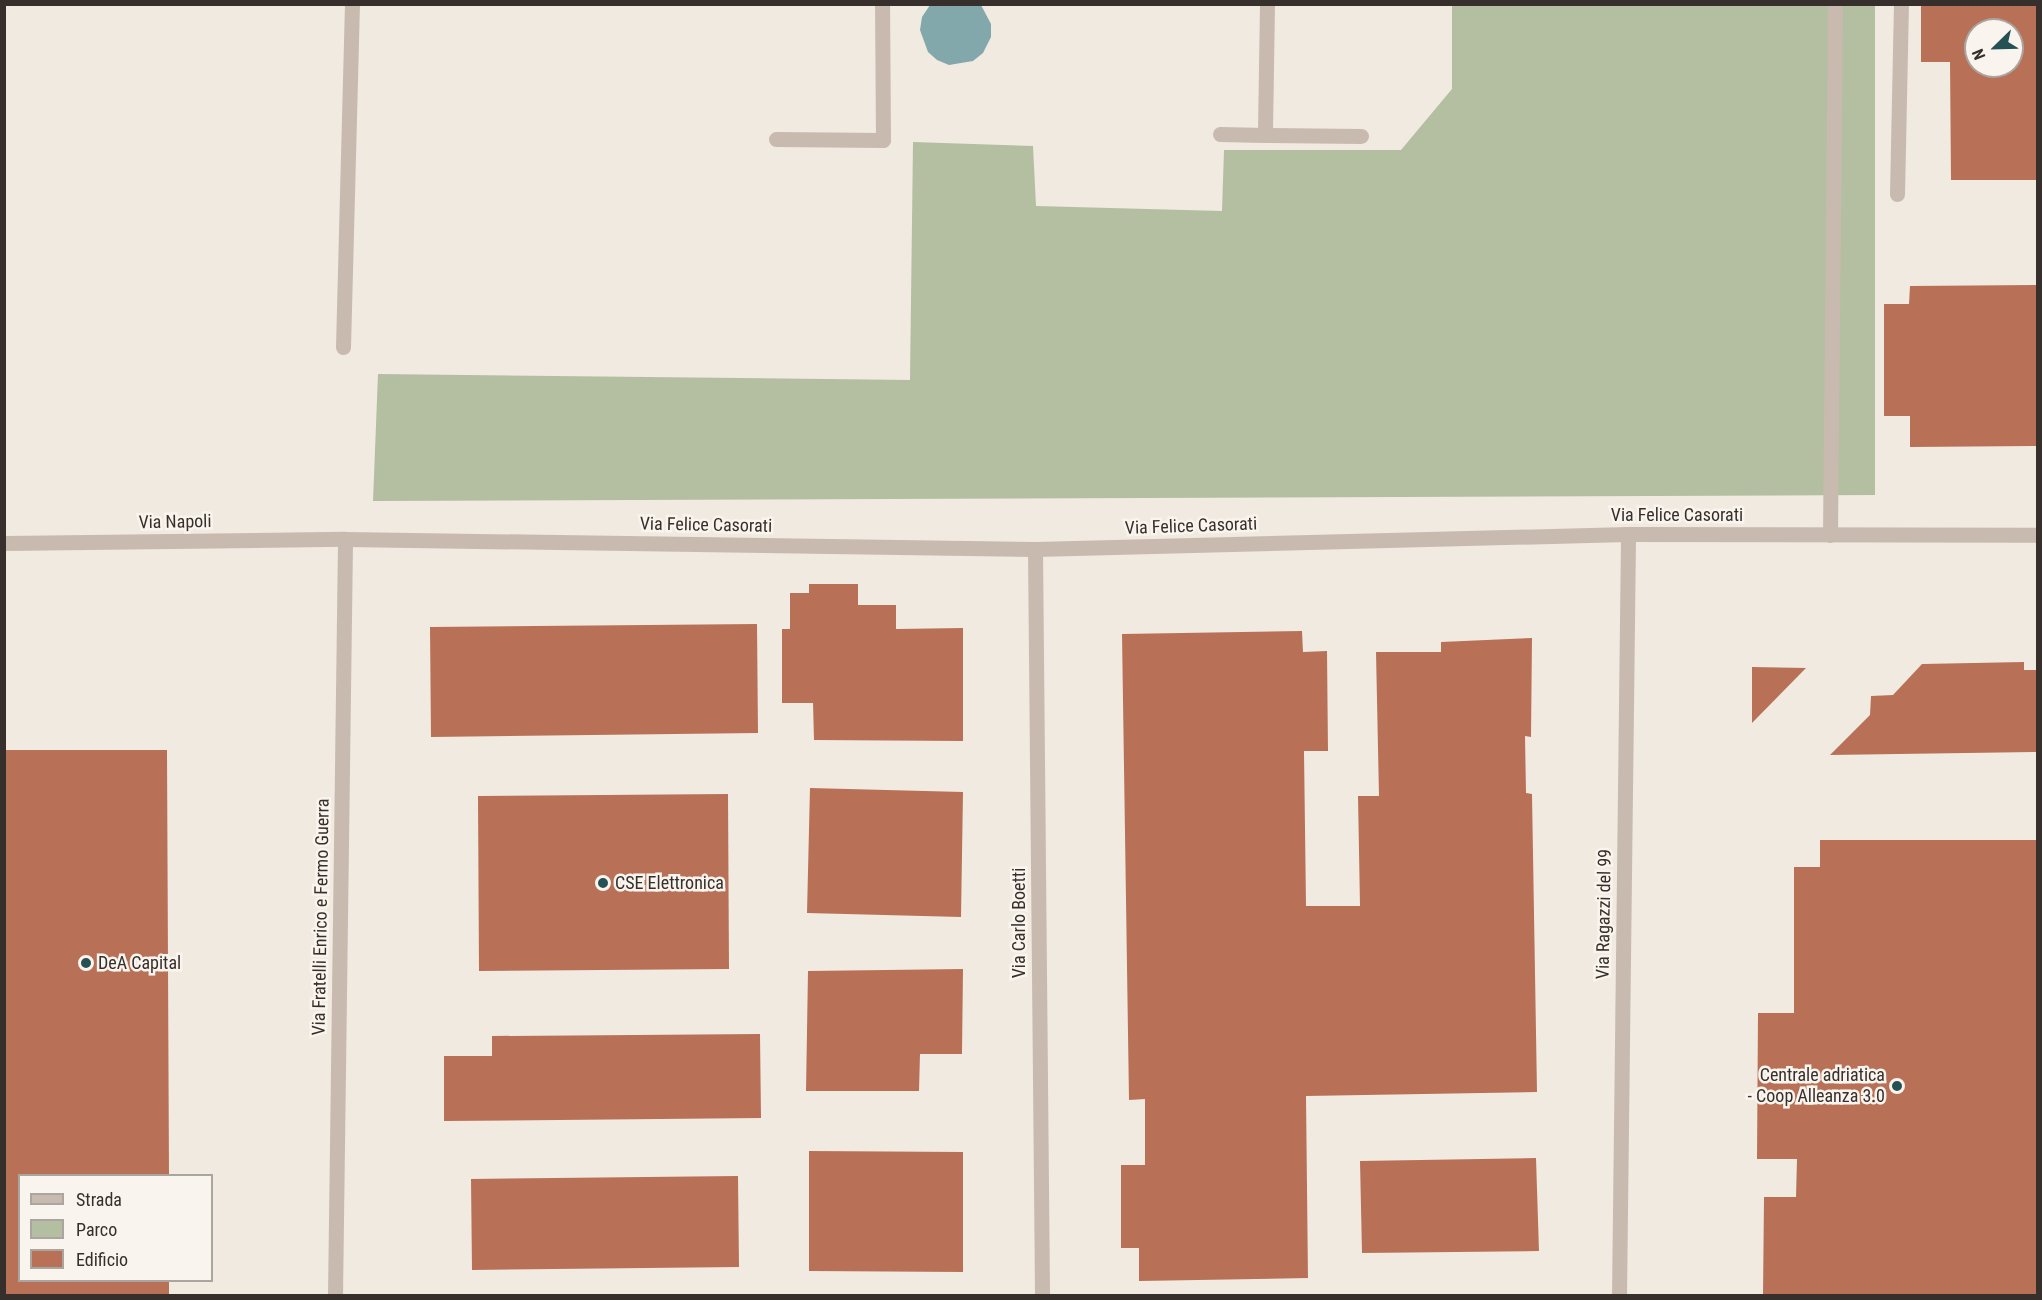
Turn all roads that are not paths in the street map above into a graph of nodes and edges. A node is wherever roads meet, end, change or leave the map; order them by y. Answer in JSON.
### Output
{"nodes":[{"id":1,"x":352,"y":4,"type":"edge"},
{"id":2,"x":882,"y":4,"type":"edge"},
{"id":3,"x":1267,"y":4,"type":"edge"},
{"id":4,"x":1835,"y":4,"type":"edge"},
{"id":5,"x":1901,"y":4,"type":"edge"},
{"id":6,"x":1220,"y":134,"type":"dead end"},
{"id":7,"x":1265,"y":135,"type":"junction"},
{"id":8,"x":1361,"y":136,"type":"dead end"},
{"id":9,"x":776,"y":139,"type":"dead end"},
{"id":10,"x":1897,"y":194,"type":"dead end"},
{"id":11,"x":343,"y":347,"type":"dead end"},
{"id":12,"x":1628,"y":534,"type":"junction"},
{"id":13,"x":1830,"y":535,"type":"junction"},
{"id":14,"x":2037,"y":535,"type":"edge"},
{"id":15,"x":345,"y":539,"type":"junction"},
{"id":16,"x":4,"y":543,"type":"edge"},
{"id":17,"x":1035,"y":549,"type":"junction"},
{"id":18,"x":335,"y":1296,"type":"edge"},
{"id":19,"x":1042,"y":1296,"type":"edge"},
{"id":20,"x":1619,"y":1296,"type":"edge"}],
"edges":[{"from":1,"to":11,"type":"street"},
{"from":2,"to":9,"type":"street"},
{"from":3,"to":7,"type":"street"},
{"from":4,"to":13,"type":"street"},
{"from":5,"to":10,"type":"street"},
{"from":6,"to":7,"type":"street"},
{"from":7,"to":8,"type":"street"},
{"from":12,"to":13,"type":"street","name":"Via Felice Casorati"},
{"from":12,"to":17,"type":"street","name":"Via Felice Casorati"},
{"from":12,"to":20,"type":"street","name":"Via Ragazzi del 99"},
{"from":13,"to":14,"type":"street","name":"Via Felice Casorati"},
{"from":15,"to":16,"type":"street","name":"Via Napoli"},
{"from":15,"to":17,"type":"street","name":"Via Felice Casorati"},
{"from":15,"to":18,"type":"street","name":"Via Fratelli Enrico e Fermo Guerra"},
{"from":17,"to":19,"type":"street","name":"Via Carlo Boetti"}]}
